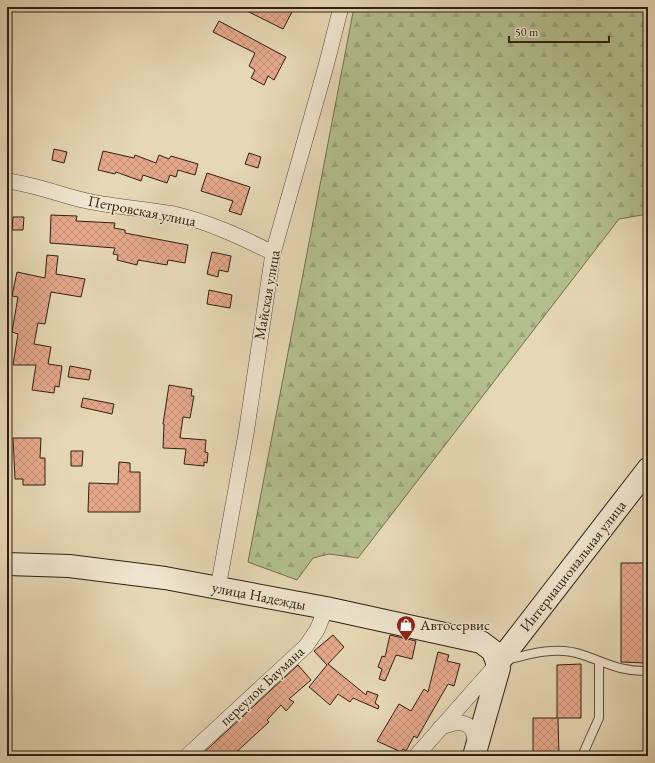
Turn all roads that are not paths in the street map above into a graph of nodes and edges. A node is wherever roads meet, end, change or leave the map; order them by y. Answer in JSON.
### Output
{"nodes":[{"id":1,"x":341,"y":7,"type":"edge"},
{"id":2,"x":7,"y":181,"type":"edge"},
{"id":3,"x":273,"y":253,"type":"junction"},
{"id":4,"x":648,"y":469,"type":"edge"},
{"id":5,"x":7,"y":564,"type":"edge"},
{"id":6,"x":218,"y":588,"type":"junction"},
{"id":7,"x":326,"y":608,"type":"junction"},
{"id":8,"x":498,"y":662,"type":"junction"},
{"id":9,"x":599,"y":662,"type":"junction"},
{"id":10,"x":648,"y":671,"type":"edge"},
{"id":11,"x":439,"y":729,"type":"junction"},
{"id":12,"x":475,"y":752,"type":"edge"},
{"id":13,"x":187,"y":756,"type":"edge"},
{"id":14,"x":416,"y":756,"type":"edge"},
{"id":15,"x":582,"y":756,"type":"edge"}],
"edges":[{"from":1,"to":3,"type":"street","name":"Майская улица"},
{"from":2,"to":3,"type":"street","name":"Петровская улица"},
{"from":3,"to":6,"type":"street","name":"Майская улица"},
{"from":4,"to":8,"type":"street","name":"Интернациональная улица"},
{"from":5,"to":6,"type":"street","name":"улица Надежды"},
{"from":6,"to":7,"type":"street","name":"улица Надежды"},
{"from":7,"to":8,"type":"street","name":"улица Надежды"},
{"from":7,"to":13,"type":"street","name":"переулок Баумана"},
{"from":8,"to":9,"type":"lane"},
{"from":8,"to":11,"type":"street","name":"Интернациональная улица"},
{"from":8,"to":12,"type":"street"},
{"from":9,"to":10,"type":"lane"},
{"from":9,"to":15,"type":"lane"},
{"from":11,"to":12,"type":"street"},
{"from":11,"to":14,"type":"street","name":"Интернациональная улица"}]}
